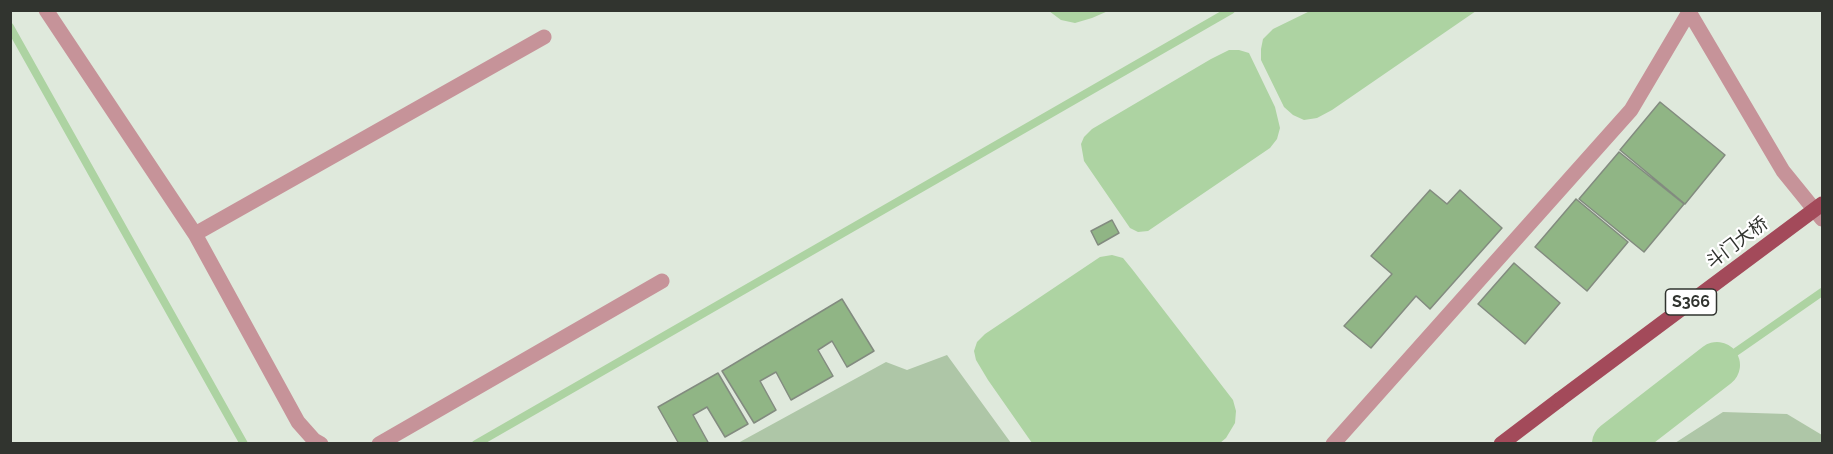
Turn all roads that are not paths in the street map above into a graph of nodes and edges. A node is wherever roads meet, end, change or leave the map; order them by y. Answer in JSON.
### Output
{"nodes":[{"id":1,"x":46,"y":10,"type":"edge"},
{"id":2,"x":1689,"y":11,"type":"edge"},
{"id":3,"x":544,"y":37,"type":"dead end"},
{"id":4,"x":1822,"y":204,"type":"edge"},
{"id":5,"x":1822,"y":219,"type":"edge"},
{"id":6,"x":195,"y":234,"type":"junction"},
{"id":7,"x":662,"y":281,"type":"dead end"},
{"id":8,"x":321,"y":444,"type":"edge"},
{"id":9,"x":379,"y":444,"type":"edge"},
{"id":10,"x":1333,"y":444,"type":"edge"},
{"id":11,"x":1501,"y":444,"type":"edge"}],
"edges":[{"from":1,"to":6,"type":"street"},
{"from":2,"to":5,"type":"street"},
{"from":2,"to":10,"type":"street"},
{"from":3,"to":6,"type":"street"},
{"from":4,"to":11,"type":"main road","name":"斗门大桥","number":"S366","bridge":true},
{"from":6,"to":8,"type":"street"},
{"from":7,"to":9,"type":"street"}]}
